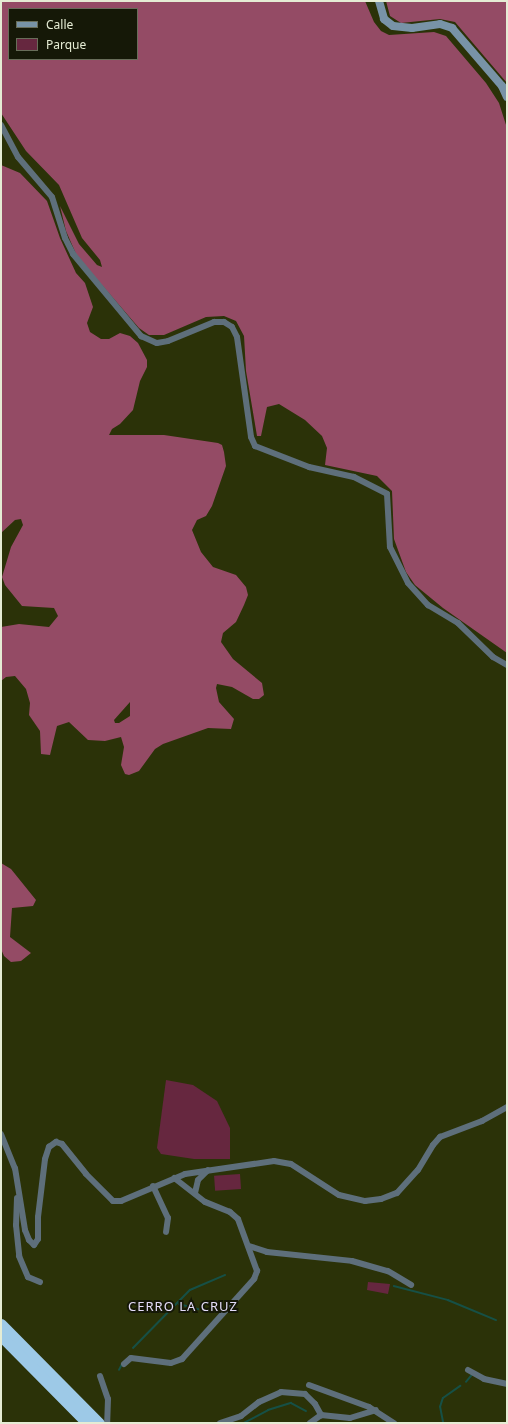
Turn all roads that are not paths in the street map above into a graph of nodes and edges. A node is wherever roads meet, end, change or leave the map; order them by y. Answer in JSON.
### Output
{"nodes":[{"id":1,"x":379,"y":1,"type":"edge"},
{"id":2,"x":507,"y":97,"type":"edge"},
{"id":3,"x":1,"y":125,"type":"edge"},
{"id":4,"x":507,"y":664,"type":"edge"},
{"id":5,"x":507,"y":1107,"type":"edge"},
{"id":6,"x":1,"y":1134,"type":"edge"},
{"id":7,"x":208,"y":1170,"type":"junction"},
{"id":8,"x":174,"y":1178,"type":"junction"},
{"id":9,"x":153,"y":1186,"type":"junction"},
{"id":10,"x":195,"y":1193,"type":"junction"},
{"id":11,"x":18,"y":1194,"type":"junction"},
{"id":12,"x":166,"y":1232,"type":"dead end"},
{"id":13,"x":249,"y":1246,"type":"junction"},
{"id":14,"x":40,"y":1282,"type":"dead end"},
{"id":15,"x":411,"y":1285,"type":"dead end"},
{"id":16,"x":1,"y":1324,"type":"edge"},
{"id":17,"x":1,"y":1336,"type":"edge"},
{"id":18,"x":124,"y":1364,"type":"dead end"},
{"id":19,"x":468,"y":1370,"type":"dead end"},
{"id":20,"x":100,"y":1376,"type":"dead end"},
{"id":21,"x":507,"y":1384,"type":"edge"},
{"id":22,"x":309,"y":1385,"type":"dead end"},
{"id":23,"x":376,"y":1410,"type":"junction"},
{"id":24,"x":320,"y":1415,"type":"junction"},
{"id":25,"x":87,"y":1423,"type":"edge"},
{"id":26,"x":99,"y":1423,"type":"edge"},
{"id":27,"x":107,"y":1423,"type":"edge"},
{"id":28,"x":220,"y":1423,"type":"edge"},
{"id":29,"x":310,"y":1423,"type":"edge"},
{"id":30,"x":394,"y":1423,"type":"edge"}],
"edges":[{"from":1,"to":2,"type":"main road"},
{"from":3,"to":4,"type":"street"},
{"from":5,"to":7,"type":"street"},
{"from":6,"to":11,"type":"street"},
{"from":7,"to":8,"type":"street"},
{"from":7,"to":10,"type":"street"},
{"from":8,"to":9,"type":"street"},
{"from":8,"to":10,"type":"street"},
{"from":9,"to":11,"type":"street"},
{"from":9,"to":12,"type":"street"},
{"from":10,"to":13,"type":"street"},
{"from":11,"to":14,"type":"street"},
{"from":13,"to":15,"type":"street"},
{"from":13,"to":18,"type":"street"},
{"from":16,"to":26,"type":"highway"},
{"from":17,"to":25,"type":"highway"},
{"from":19,"to":21,"type":"street"},
{"from":20,"to":27,"type":"street"},
{"from":22,"to":23,"type":"street"},
{"from":23,"to":24,"type":"street"},
{"from":23,"to":30,"type":"street"},
{"from":24,"to":28,"type":"street"},
{"from":24,"to":29,"type":"street"}]}
